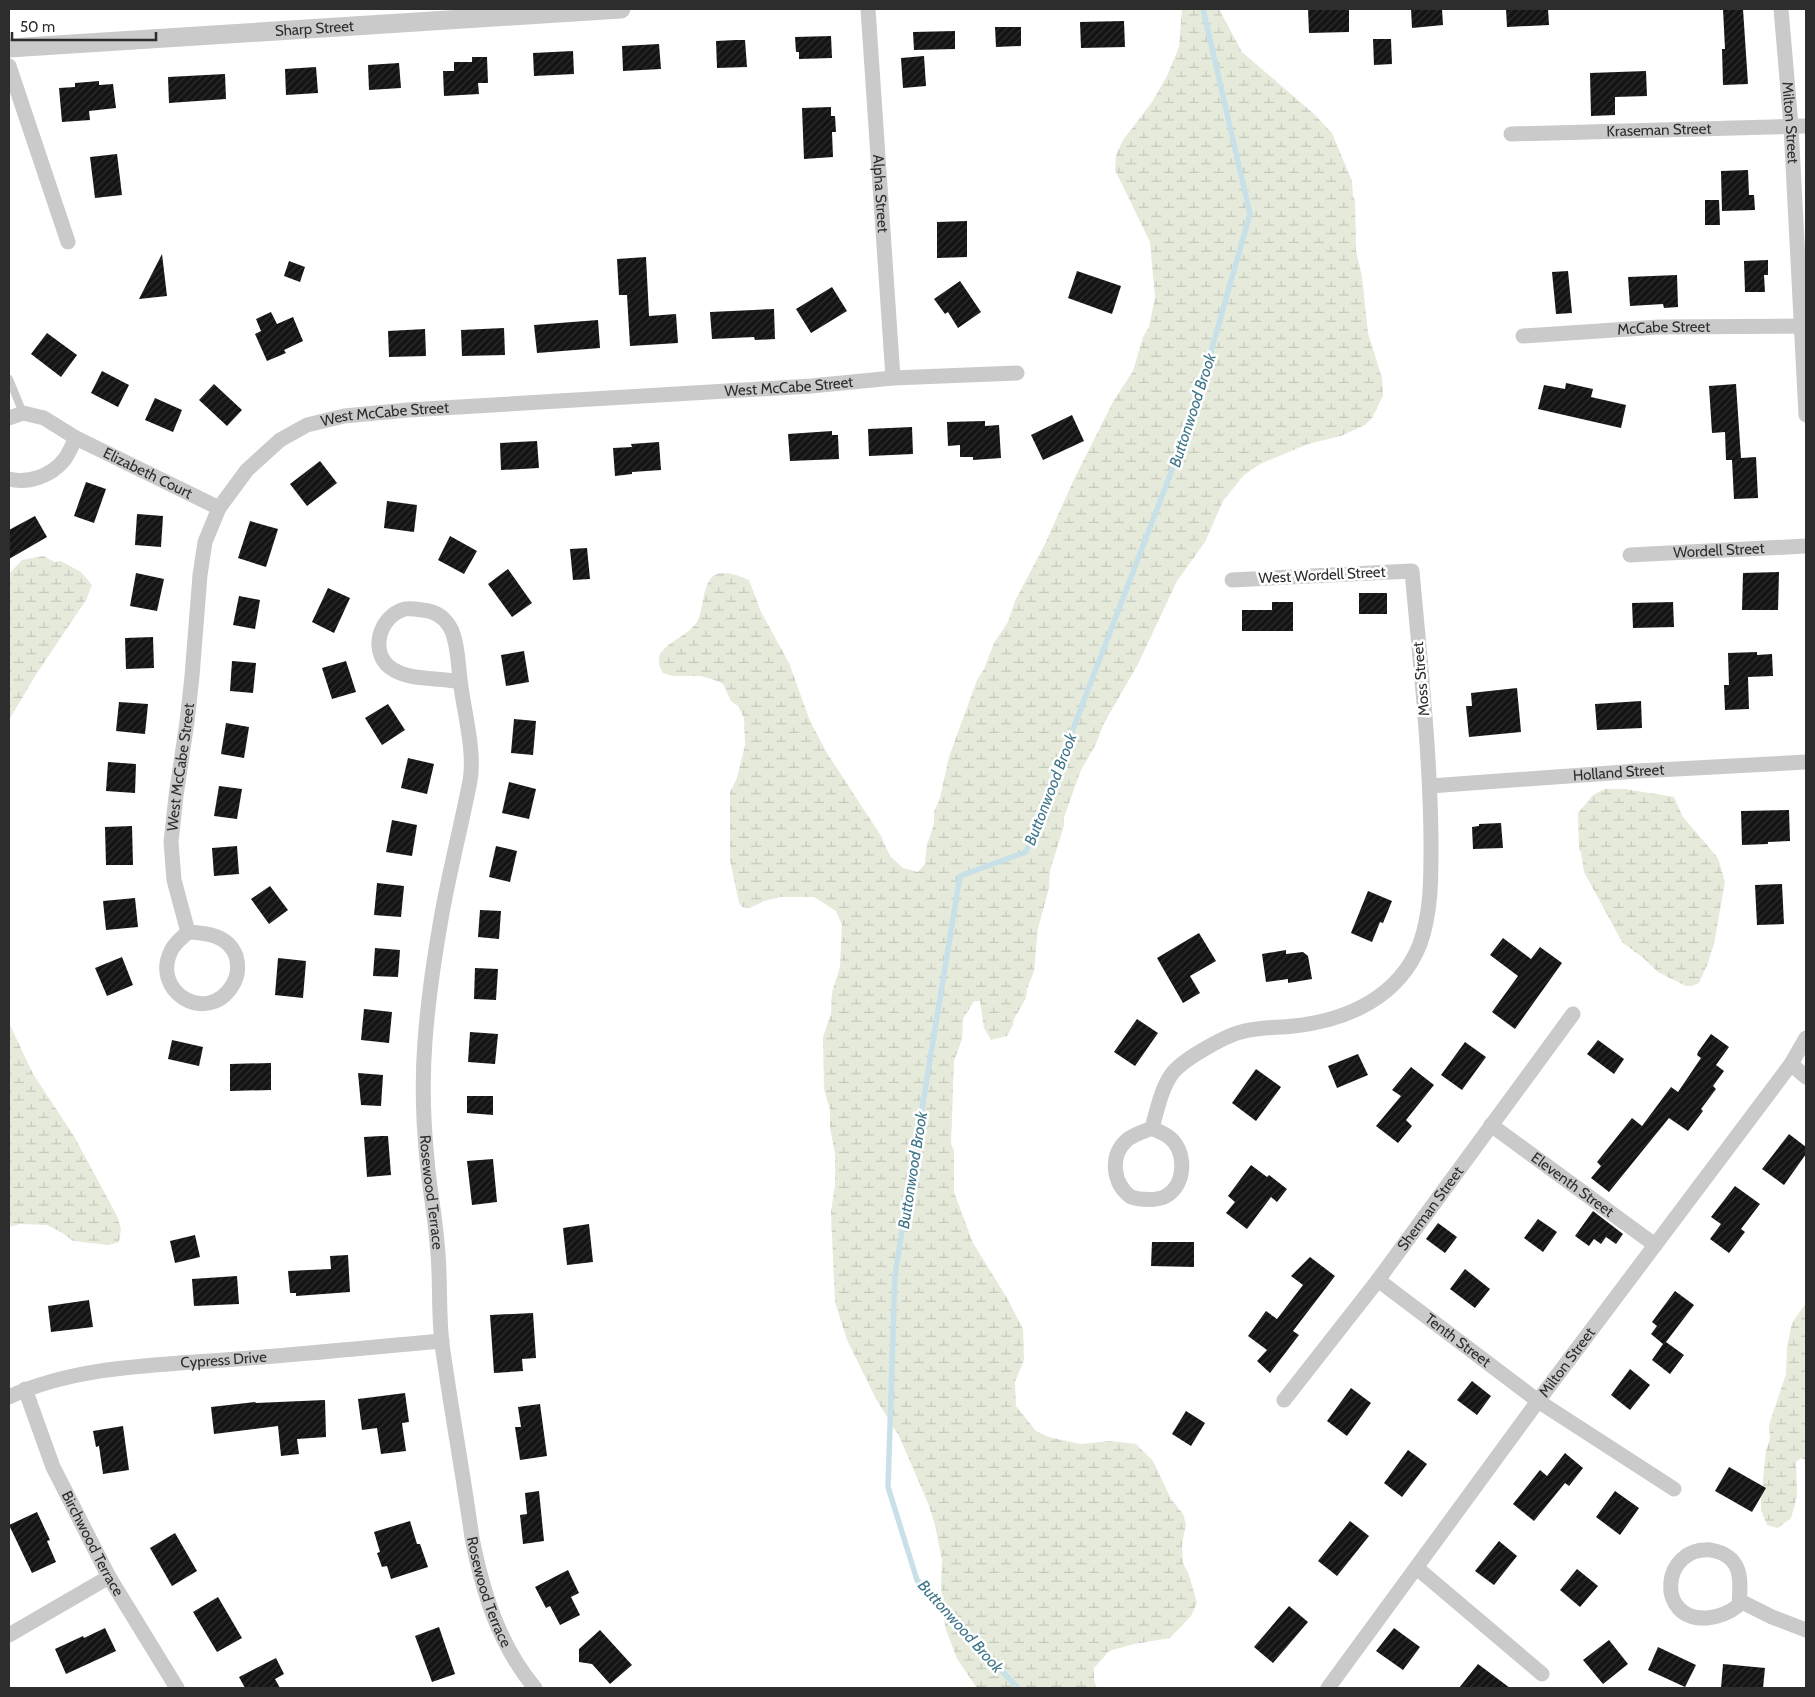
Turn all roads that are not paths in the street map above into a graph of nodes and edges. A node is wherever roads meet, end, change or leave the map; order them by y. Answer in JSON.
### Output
{"nodes":[{"id":1,"x":622,"y":9,"type":"edge"},
{"id":2,"x":868,"y":9,"type":"edge"},
{"id":3,"x":1781,"y":9,"type":"edge"},
{"id":4,"x":9,"y":48,"type":"edge"},
{"id":5,"x":9,"y":66,"type":"edge"},
{"id":6,"x":1791,"y":126,"type":"junction"},
{"id":7,"x":1806,"y":126,"type":"edge"},
{"id":8,"x":1510,"y":134,"type":"dead end"},
{"id":9,"x":68,"y":242,"type":"dead end"},
{"id":10,"x":1803,"y":327,"type":"edge"},
{"id":11,"x":1523,"y":336,"type":"dead end"},
{"id":12,"x":1017,"y":373,"type":"dead end"},
{"id":13,"x":893,"y":378,"type":"junction"},
{"id":14,"x":9,"y":379,"type":"edge"},
{"id":15,"x":1806,"y":415,"type":"edge"},
{"id":16,"x":16,"y":416,"type":"edge"},
{"id":17,"x":76,"y":438,"type":"junction"},
{"id":18,"x":9,"y":479,"type":"edge"},
{"id":19,"x":219,"y":508,"type":"junction"},
{"id":20,"x":1806,"y":546,"type":"edge"},
{"id":21,"x":1630,"y":555,"type":"dead end"},
{"id":22,"x":1412,"y":571,"type":"joint"},
{"id":23,"x":1232,"y":580,"type":"dead end"},
{"id":24,"x":460,"y":682,"type":"junction"},
{"id":25,"x":1806,"y":762,"type":"edge"},
{"id":26,"x":1430,"y":786,"type":"junction"},
{"id":27,"x":188,"y":932,"type":"junction"},
{"id":28,"x":1573,"y":1014,"type":"dead end"},
{"id":29,"x":1806,"y":1038,"type":"edge"},
{"id":30,"x":1791,"y":1064,"type":"junction"},
{"id":31,"x":1806,"y":1077,"type":"edge"},
{"id":32,"x":1491,"y":1125,"type":"junction"},
{"id":33,"x":1152,"y":1128,"type":"junction"},
{"id":34,"x":1655,"y":1245,"type":"junction"},
{"id":35,"x":1378,"y":1280,"type":"junction"},
{"id":36,"x":442,"y":1341,"type":"junction"},
{"id":37,"x":25,"y":1389,"type":"junction"},
{"id":38,"x":9,"y":1397,"type":"edge"},
{"id":39,"x":1284,"y":1400,"type":"dead end"},
{"id":40,"x":1538,"y":1401,"type":"junction"},
{"id":41,"x":1674,"y":1489,"type":"dead end"},
{"id":42,"x":1417,"y":1568,"type":"junction"},
{"id":43,"x":109,"y":1577,"type":"junction"},
{"id":44,"x":1740,"y":1600,"type":"junction"},
{"id":45,"x":1806,"y":1630,"type":"edge"},
{"id":46,"x":9,"y":1635,"type":"edge"},
{"id":47,"x":1542,"y":1674,"type":"dead end"},
{"id":48,"x":177,"y":1688,"type":"edge"},
{"id":49,"x":536,"y":1688,"type":"edge"},
{"id":50,"x":1328,"y":1688,"type":"edge"}],
"edges":[{"from":1,"to":4,"type":"street","name":"Sharp Street"},
{"from":2,"to":13,"type":"street","name":"Alpha Street"},
{"from":3,"to":6,"type":"street","name":"Milton Street"},
{"from":5,"to":9,"type":"street"},
{"from":6,"to":7,"type":"street","name":"Kraseman Street"},
{"from":6,"to":8,"type":"street","name":"Kraseman Street"},
{"from":6,"to":10,"type":"street","name":"Milton Street"},
{"from":10,"to":11,"type":"street","name":"McCabe Street"},
{"from":10,"to":15,"type":"street","name":"Milton Street"},
{"from":12,"to":13,"type":"street","name":"West McCabe Street"},
{"from":13,"to":19,"type":"street","name":"West McCabe Street"},
{"from":14,"to":16,"type":"lane"},
{"from":16,"to":17,"type":"street","name":"Elizabeth Court"},
{"from":17,"to":18,"type":"street"},
{"from":17,"to":19,"type":"street","name":"Elizabeth Court"},
{"from":19,"to":27,"type":"street","name":"West McCabe Street"},
{"from":20,"to":21,"type":"street","name":"Wordell Street"},
{"from":22,"to":23,"type":"street","name":"West Wordell Street"},
{"from":22,"to":26,"type":"street","name":"Moss Street"},
{"from":24,"to":24,"type":"street","name":"Rosewood Terrace"},
{"from":24,"to":36,"type":"street","name":"Rosewood Terrace"},
{"from":25,"to":26,"type":"street","name":"Holland Street"},
{"from":26,"to":33,"type":"street","name":"Moss Street"},
{"from":27,"to":27,"type":"street"},
{"from":28,"to":32,"type":"street","name":"Sherman Street"},
{"from":29,"to":30,"type":"street","name":"Milton Street"},
{"from":30,"to":31,"type":"street"},
{"from":30,"to":34,"type":"street","name":"Milton Street"},
{"from":32,"to":34,"type":"street","name":"Eleventh Street"},
{"from":32,"to":35,"type":"street","name":"Sherman Street"},
{"from":33,"to":33,"type":"street"},
{"from":34,"to":40,"type":"street","name":"Milton Street"},
{"from":35,"to":39,"type":"street","name":"Sherman Street"},
{"from":35,"to":40,"type":"street","name":"Tenth Street"},
{"from":36,"to":37,"type":"street","name":"Cypress Drive"},
{"from":36,"to":49,"type":"street","name":"Rosewood Terrace"},
{"from":37,"to":38,"type":"street","name":"Cypress Drive"},
{"from":37,"to":43,"type":"street","name":"Birchwood Terrace"},
{"from":40,"to":41,"type":"street","name":"Tenth Street"},
{"from":40,"to":42,"type":"street","name":"Milton Street"},
{"from":42,"to":47,"type":"street"},
{"from":42,"to":50,"type":"street","name":"Milton Street"},
{"from":43,"to":46,"type":"street"},
{"from":43,"to":48,"type":"street","name":"Birchwood Terrace"},
{"from":44,"to":44,"type":"street"},
{"from":44,"to":45,"type":"street"}]}
